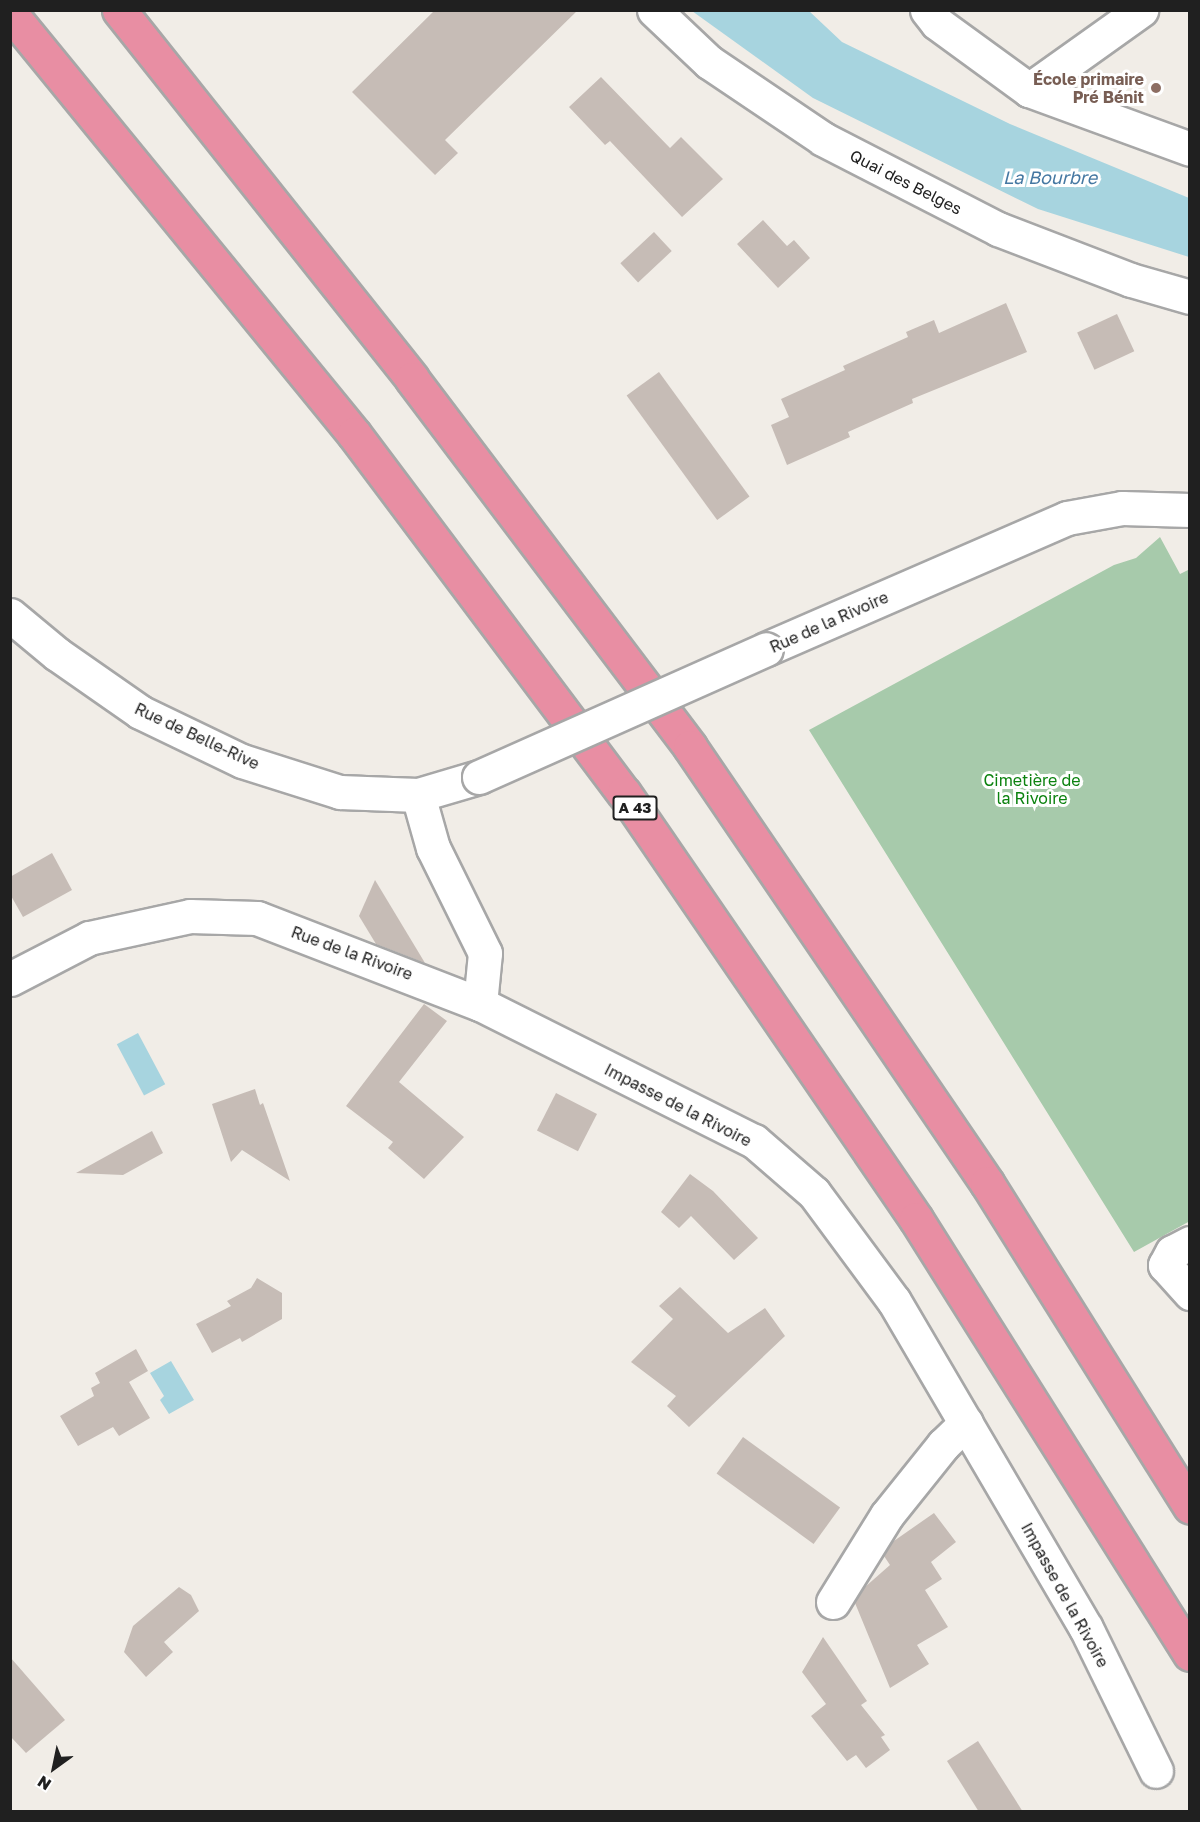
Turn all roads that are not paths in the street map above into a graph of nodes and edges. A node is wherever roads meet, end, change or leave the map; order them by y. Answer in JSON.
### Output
{"nodes":[{"id":1,"x":119,"y":10,"type":"edge"},
{"id":2,"x":654,"y":10,"type":"edge"},
{"id":3,"x":927,"y":10,"type":"edge"},
{"id":4,"x":1142,"y":10,"type":"edge"},
{"id":5,"x":10,"y":13,"type":"edge"},
{"id":6,"x":1029,"y":90,"type":"junction"},
{"id":7,"x":1190,"y":149,"type":"edge"},
{"id":8,"x":1190,"y":297,"type":"edge"},
{"id":9,"x":1190,"y":510,"type":"edge"},
{"id":10,"x":10,"y":615,"type":"edge"},
{"id":11,"x":478,"y":777,"type":"joint"},
{"id":12,"x":418,"y":795,"type":"junction"},
{"id":13,"x":10,"y":979,"type":"edge"},
{"id":14,"x":480,"y":1004,"type":"junction"},
{"id":15,"x":1181,"y":1248,"type":"edge"},
{"id":16,"x":1190,"y":1293,"type":"edge"},
{"id":17,"x":966,"y":1423,"type":"junction"},
{"id":18,"x":1190,"y":1507,"type":"edge"},
{"id":19,"x":833,"y":1602,"type":"dead end"},
{"id":20,"x":1190,"y":1654,"type":"edge"},
{"id":21,"x":1156,"y":1771,"type":"dead end"}],
"edges":[{"from":1,"to":18,"type":"highway"},
{"from":2,"to":8,"type":"street","name":"Quai des Belges"},
{"from":3,"to":6,"type":"street"},
{"from":4,"to":6,"type":"street"},
{"from":5,"to":20,"type":"highway","number":"A 43"},
{"from":6,"to":7,"type":"street"},
{"from":9,"to":11,"type":"street","name":"Rue de la Rivoire","bridge":true},
{"from":10,"to":12,"type":"street","name":"Rue de Belle-Rive"},
{"from":11,"to":12,"type":"street","name":"Rue de Belle-Rive"},
{"from":12,"to":14,"type":"street"},
{"from":13,"to":14,"type":"street","name":"Rue de la Rivoire"},
{"from":14,"to":17,"type":"street","name":"Impasse de la Rivoire"},
{"from":15,"to":16,"type":"street"},
{"from":17,"to":19,"type":"street"},
{"from":17,"to":21,"type":"street","name":"Impasse de la Rivoire"}]}
